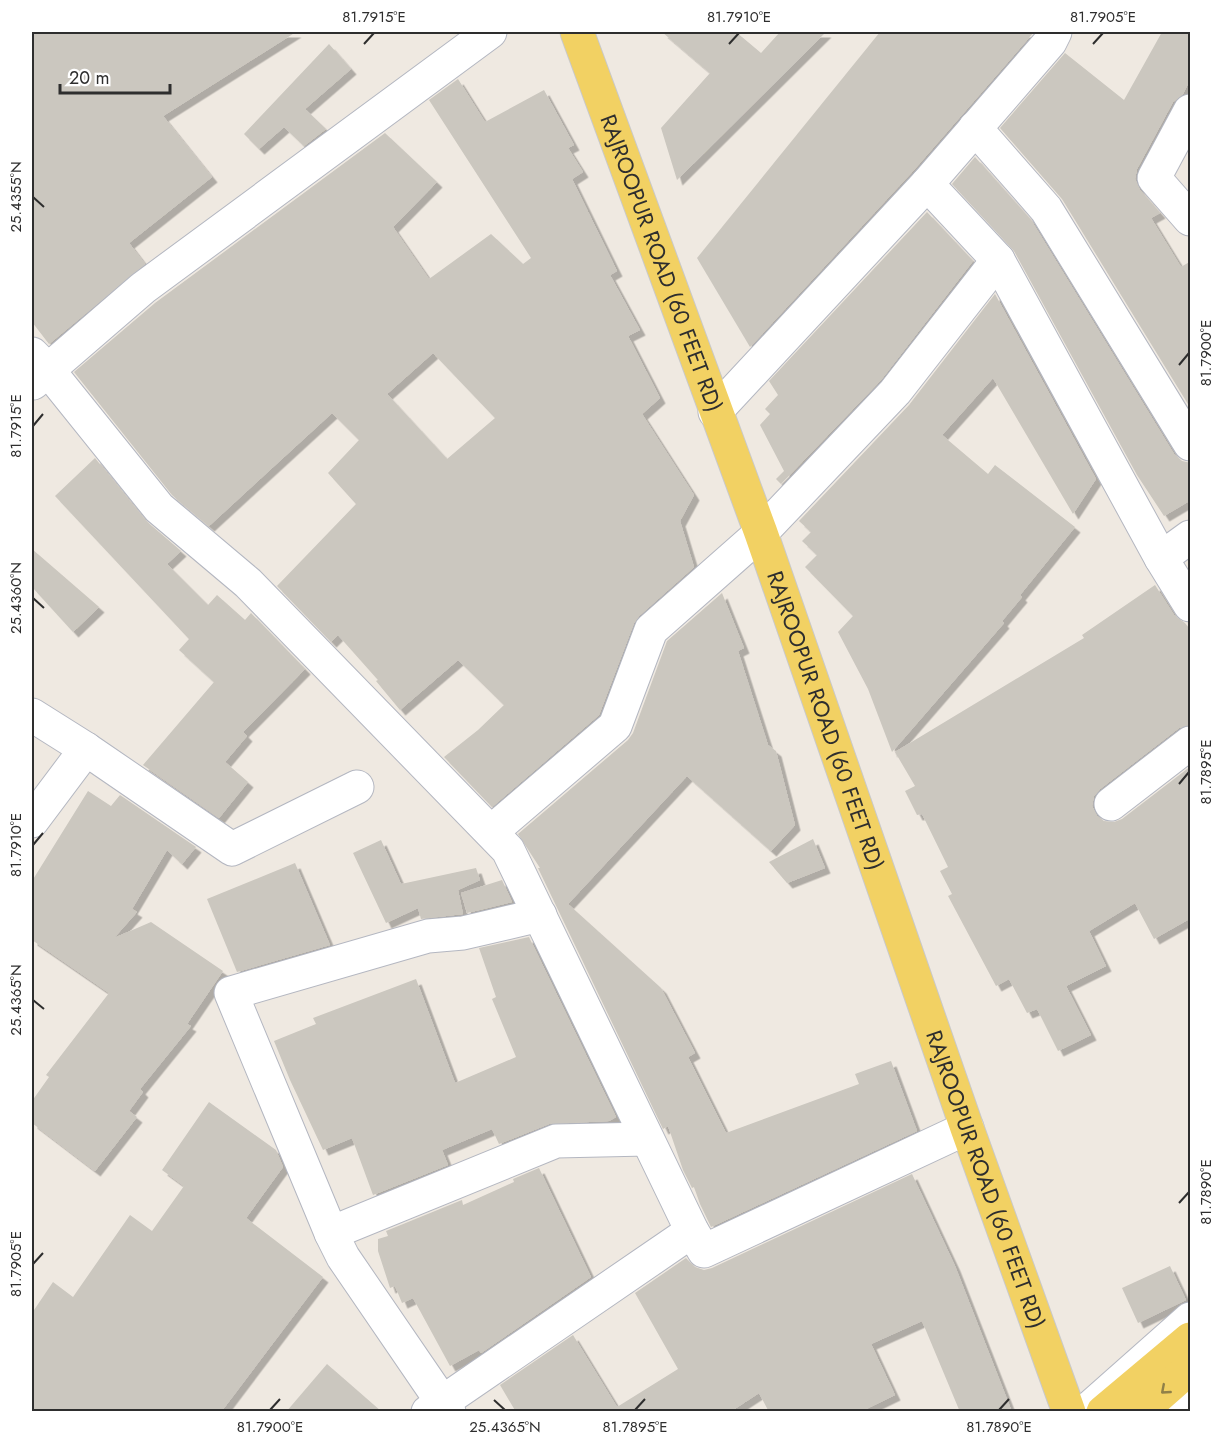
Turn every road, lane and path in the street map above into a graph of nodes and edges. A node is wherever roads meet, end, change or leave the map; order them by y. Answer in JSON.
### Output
{"nodes":[{"id":1,"x":490,"y":32,"type":"edge"},
{"id":2,"x":577,"y":32,"type":"edge"},
{"id":3,"x":1055,"y":32,"type":"edge"},
{"id":4,"x":1191,"y":111,"type":"edge"},
{"id":5,"x":975,"y":128,"type":"junction"},
{"id":6,"x":927,"y":184,"type":"junction"},
{"id":7,"x":1191,"y":219,"type":"edge"},
{"id":8,"x":998,"y":260,"type":"junction"},
{"id":9,"x":37,"y":369,"type":"edge"},
{"id":10,"x":715,"y":412,"type":"junction"},
{"id":11,"x":1191,"y":444,"type":"edge"},
{"id":12,"x":761,"y":533,"type":"junction"},
{"id":13,"x":1191,"y":537,"type":"edge"},
{"id":14,"x":1161,"y":558,"type":"junction"},
{"id":15,"x":1191,"y":605,"type":"edge"},
{"id":16,"x":32,"y":715,"type":"edge"},
{"id":17,"x":1191,"y":743,"type":"edge"},
{"id":18,"x":86,"y":749,"type":"junction"},
{"id":19,"x":357,"y":787,"type":"dead end"},
{"id":20,"x":1111,"y":804,"type":"dead end"},
{"id":21,"x":32,"y":821,"type":"edge"},
{"id":22,"x":490,"y":832,"type":"junction"},
{"id":23,"x":540,"y":915,"type":"junction"},
{"id":24,"x":967,"y":1128,"type":"junction"},
{"id":25,"x":647,"y":1139,"type":"junction"},
{"id":26,"x":692,"y":1231,"type":"junction"},
{"id":27,"x":331,"y":1233,"type":"junction"},
{"id":28,"x":1191,"y":1319,"type":"edge"},
{"id":29,"x":1191,"y":1339,"type":"edge"},
{"id":30,"x":1191,"y":1368,"type":"edge"},
{"id":31,"x":1191,"y":1404,"type":"edge"},
{"id":32,"x":439,"y":1408,"type":"edge"},
{"id":33,"x":1069,"y":1412,"type":"edge"},
{"id":34,"x":1085,"y":1412,"type":"edge"},
{"id":35,"x":1103,"y":1412,"type":"edge"},
{"id":36,"x":1140,"y":1412,"type":"edge"},
{"id":37,"x":1179,"y":1412,"type":"edge"}],
"edges":[{"from":1,"to":9,"type":"street"},
{"from":2,"to":10,"type":"main road","name":"RAJROOPUR ROAD (60 FEET RD)"},
{"from":3,"to":5,"type":"street"},
{"from":4,"to":7,"type":"street"},
{"from":5,"to":6,"type":"street"},
{"from":5,"to":11,"type":"street"},
{"from":6,"to":8,"type":"street"},
{"from":6,"to":10,"type":"street"},
{"from":8,"to":12,"type":"street"},
{"from":8,"to":14,"type":"street"},
{"from":9,"to":22,"type":"street"},
{"from":10,"to":12,"type":"main road","name":"RAJROOPUR ROAD (60 FEET RD)"},
{"from":12,"to":22,"type":"street"},
{"from":12,"to":24,"type":"main road","name":"RAJROOPUR ROAD (60 FEET RD)"},
{"from":13,"to":14,"type":"street"},
{"from":14,"to":15,"type":"street"},
{"from":16,"to":18,"type":"street"},
{"from":17,"to":20,"type":"street"},
{"from":18,"to":19,"type":"street"},
{"from":18,"to":21,"type":"street"},
{"from":22,"to":23,"type":"street"},
{"from":23,"to":25,"type":"street"},
{"from":23,"to":27,"type":"street"},
{"from":24,"to":26,"type":"street"},
{"from":24,"to":33,"type":"main road","name":"RAJROOPUR ROAD (60 FEET RD)"},
{"from":25,"to":26,"type":"street"},
{"from":25,"to":27,"type":"street"},
{"from":26,"to":32,"type":"street"},
{"from":27,"to":32,"type":"street"},
{"from":28,"to":34,"type":"street"},
{"from":29,"to":35,"type":"main road"},
{"from":30,"to":36,"type":"main road","one_way":true},
{"from":31,"to":37,"type":"street"}]}
